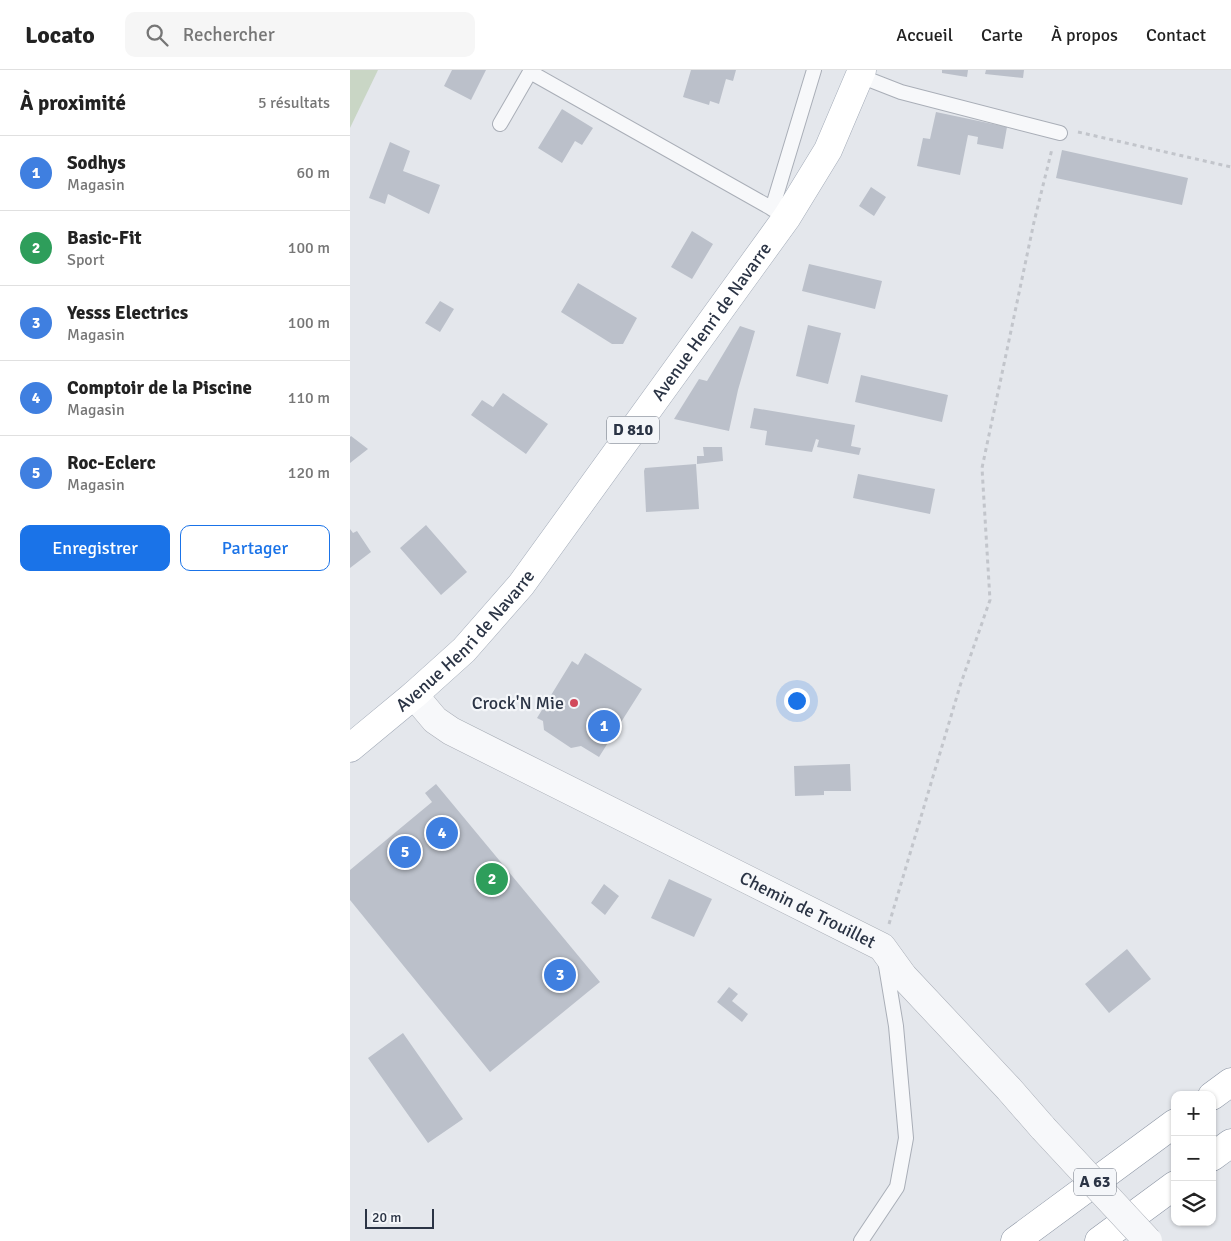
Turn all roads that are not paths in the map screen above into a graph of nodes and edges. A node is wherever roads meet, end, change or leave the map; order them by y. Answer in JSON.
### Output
{"nodes":[{"id":1,"x":814,"y":70,"type":"edge"},
{"id":2,"x":861,"y":73,"type":"edge"},
{"id":3,"x":500,"y":124,"type":"dead end"},
{"id":4,"x":1060,"y":133,"type":"road end"},
{"id":5,"x":779,"y":213,"type":"junction"},
{"id":6,"x":414,"y":695,"type":"junction"},
{"id":7,"x":350,"y":748,"type":"edge"},
{"id":8,"x":882,"y":948,"type":"junction"},
{"id":9,"x":1231,"y":1082,"type":"edge"},
{"id":10,"x":1216,"y":1093,"type":"edge"},
{"id":11,"x":1171,"y":1126,"type":"edge"},
{"id":12,"x":1231,"y":1143,"type":"edge"},
{"id":13,"x":1216,"y":1154,"type":"edge"},
{"id":14,"x":1171,"y":1187,"type":"edge"},
{"id":15,"x":861,"y":1241,"type":"edge"},
{"id":16,"x":1015,"y":1241,"type":"edge"},
{"id":17,"x":1099,"y":1241,"type":"edge"},
{"id":18,"x":1148,"y":1241,"type":"edge"}],
"edges":[{"from":1,"to":5,"type":"lane"},
{"from":2,"to":4,"type":"lane"},
{"from":2,"to":5,"type":"main road","name":"Avenue Henri de Navarre","number":"D 810"},
{"from":3,"to":5,"type":"lane"},
{"from":5,"to":6,"type":"main road","name":"Avenue Henri de Navarre","number":"D 810"},
{"from":6,"to":7,"type":"main road","name":"Avenue Henri de Navarre","number":"D 810"},
{"from":6,"to":8,"type":"street","name":"Chemin de Trouillet"},
{"from":8,"to":15,"type":"lane"},
{"from":8,"to":18,"type":"street","name":"Chemin de Trouillet","bridge":true},
{"from":9,"to":10,"type":"main road"},
{"from":11,"to":16,"type":"main road","number":"A 63"},
{"from":12,"to":13,"type":"main road"},
{"from":14,"to":17,"type":"main road","number":"A 63"}]}
